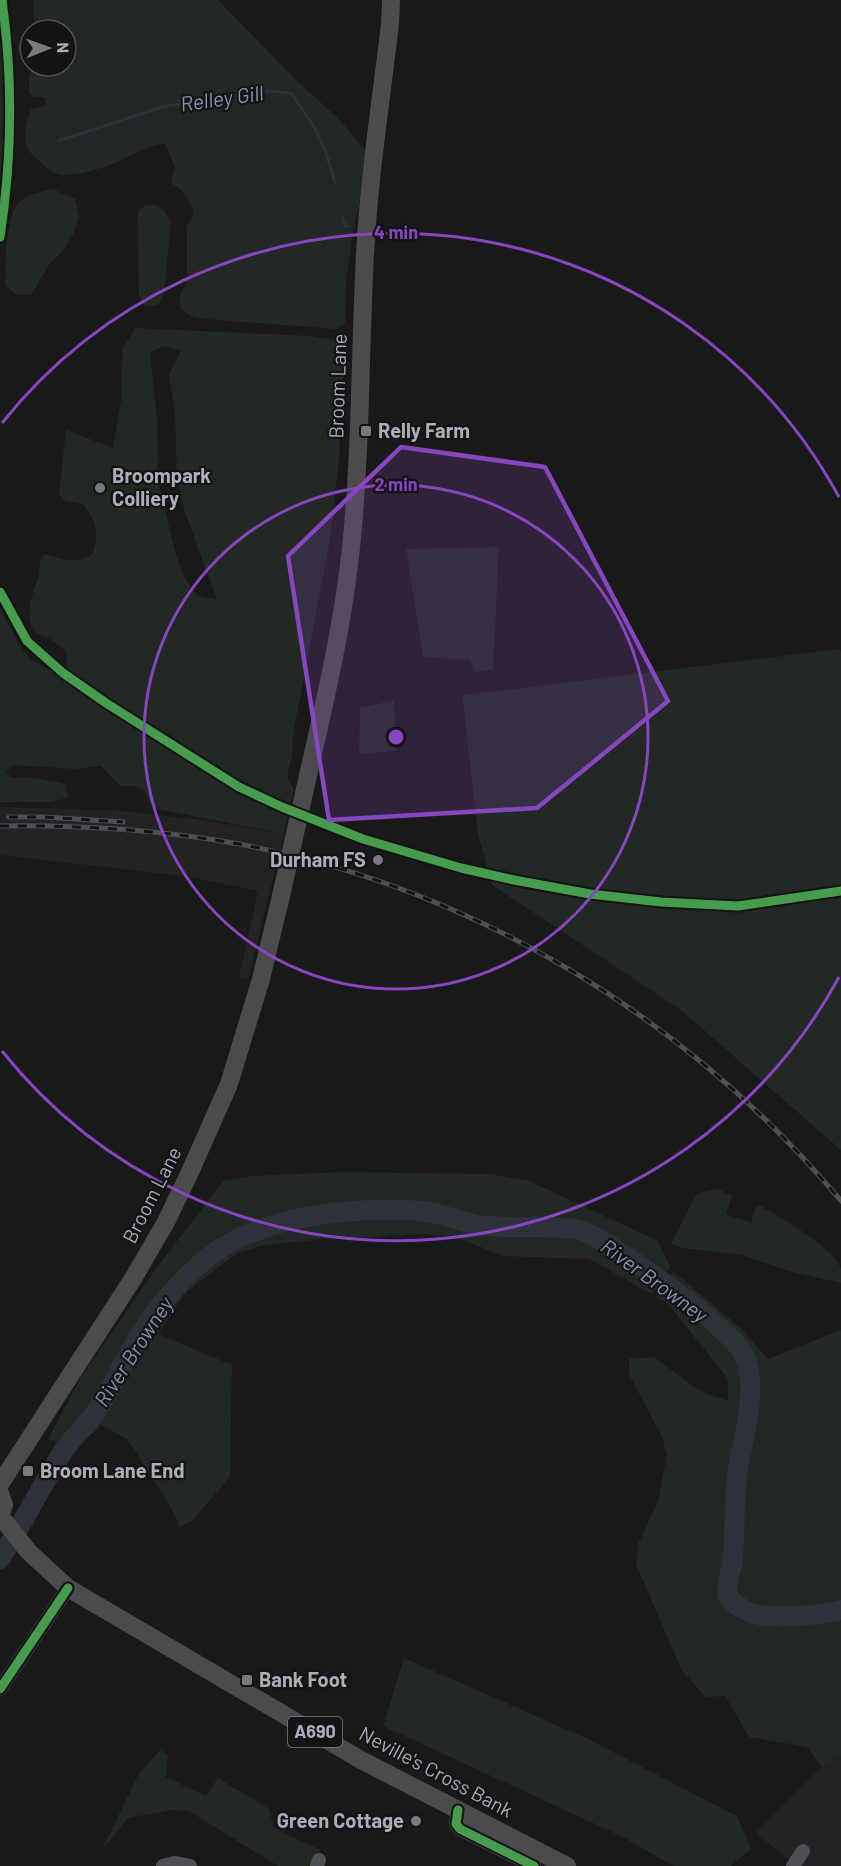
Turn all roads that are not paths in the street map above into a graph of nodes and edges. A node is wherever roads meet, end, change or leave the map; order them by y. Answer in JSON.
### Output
{"nodes":[{"id":1,"x":392,"y":0,"type":"edge"},
{"id":2,"x":0,"y":1484,"type":"edge"},
{"id":3,"x":0,"y":1493,"type":"edge"},
{"id":4,"x":0,"y":1516,"type":"edge"},
{"id":5,"x":68,"y":1588,"type":"junction"},
{"id":6,"x":0,"y":1689,"type":"edge"},
{"id":7,"x":458,"y":1810,"type":"junction"},
{"id":8,"x":803,"y":1851,"type":"dead end"},
{"id":9,"x":164,"y":1866,"type":"edge"},
{"id":10,"x":190,"y":1866,"type":"edge"},
{"id":11,"x":534,"y":1866,"type":"edge"},
{"id":12,"x":567,"y":1866,"type":"edge"},
{"id":13,"x":793,"y":1866,"type":"edge"}],
"edges":[{"from":1,"to":2,"type":"main road","name":"Broom Lane","bridge":true},
{"from":3,"to":4,"type":"main road","number":"A690"},
{"from":4,"to":5,"type":"main road","number":"A690"},
{"from":5,"to":6,"type":"street"},
{"from":5,"to":7,"type":"main road","name":"Neville's Cross Bank","number":"A690"},
{"from":7,"to":11,"type":"street"},
{"from":7,"to":12,"type":"main road","name":"Neville's Cross Bank","number":"A690"},
{"from":8,"to":13,"type":"street"},
{"from":9,"to":10,"type":"street"}]}
